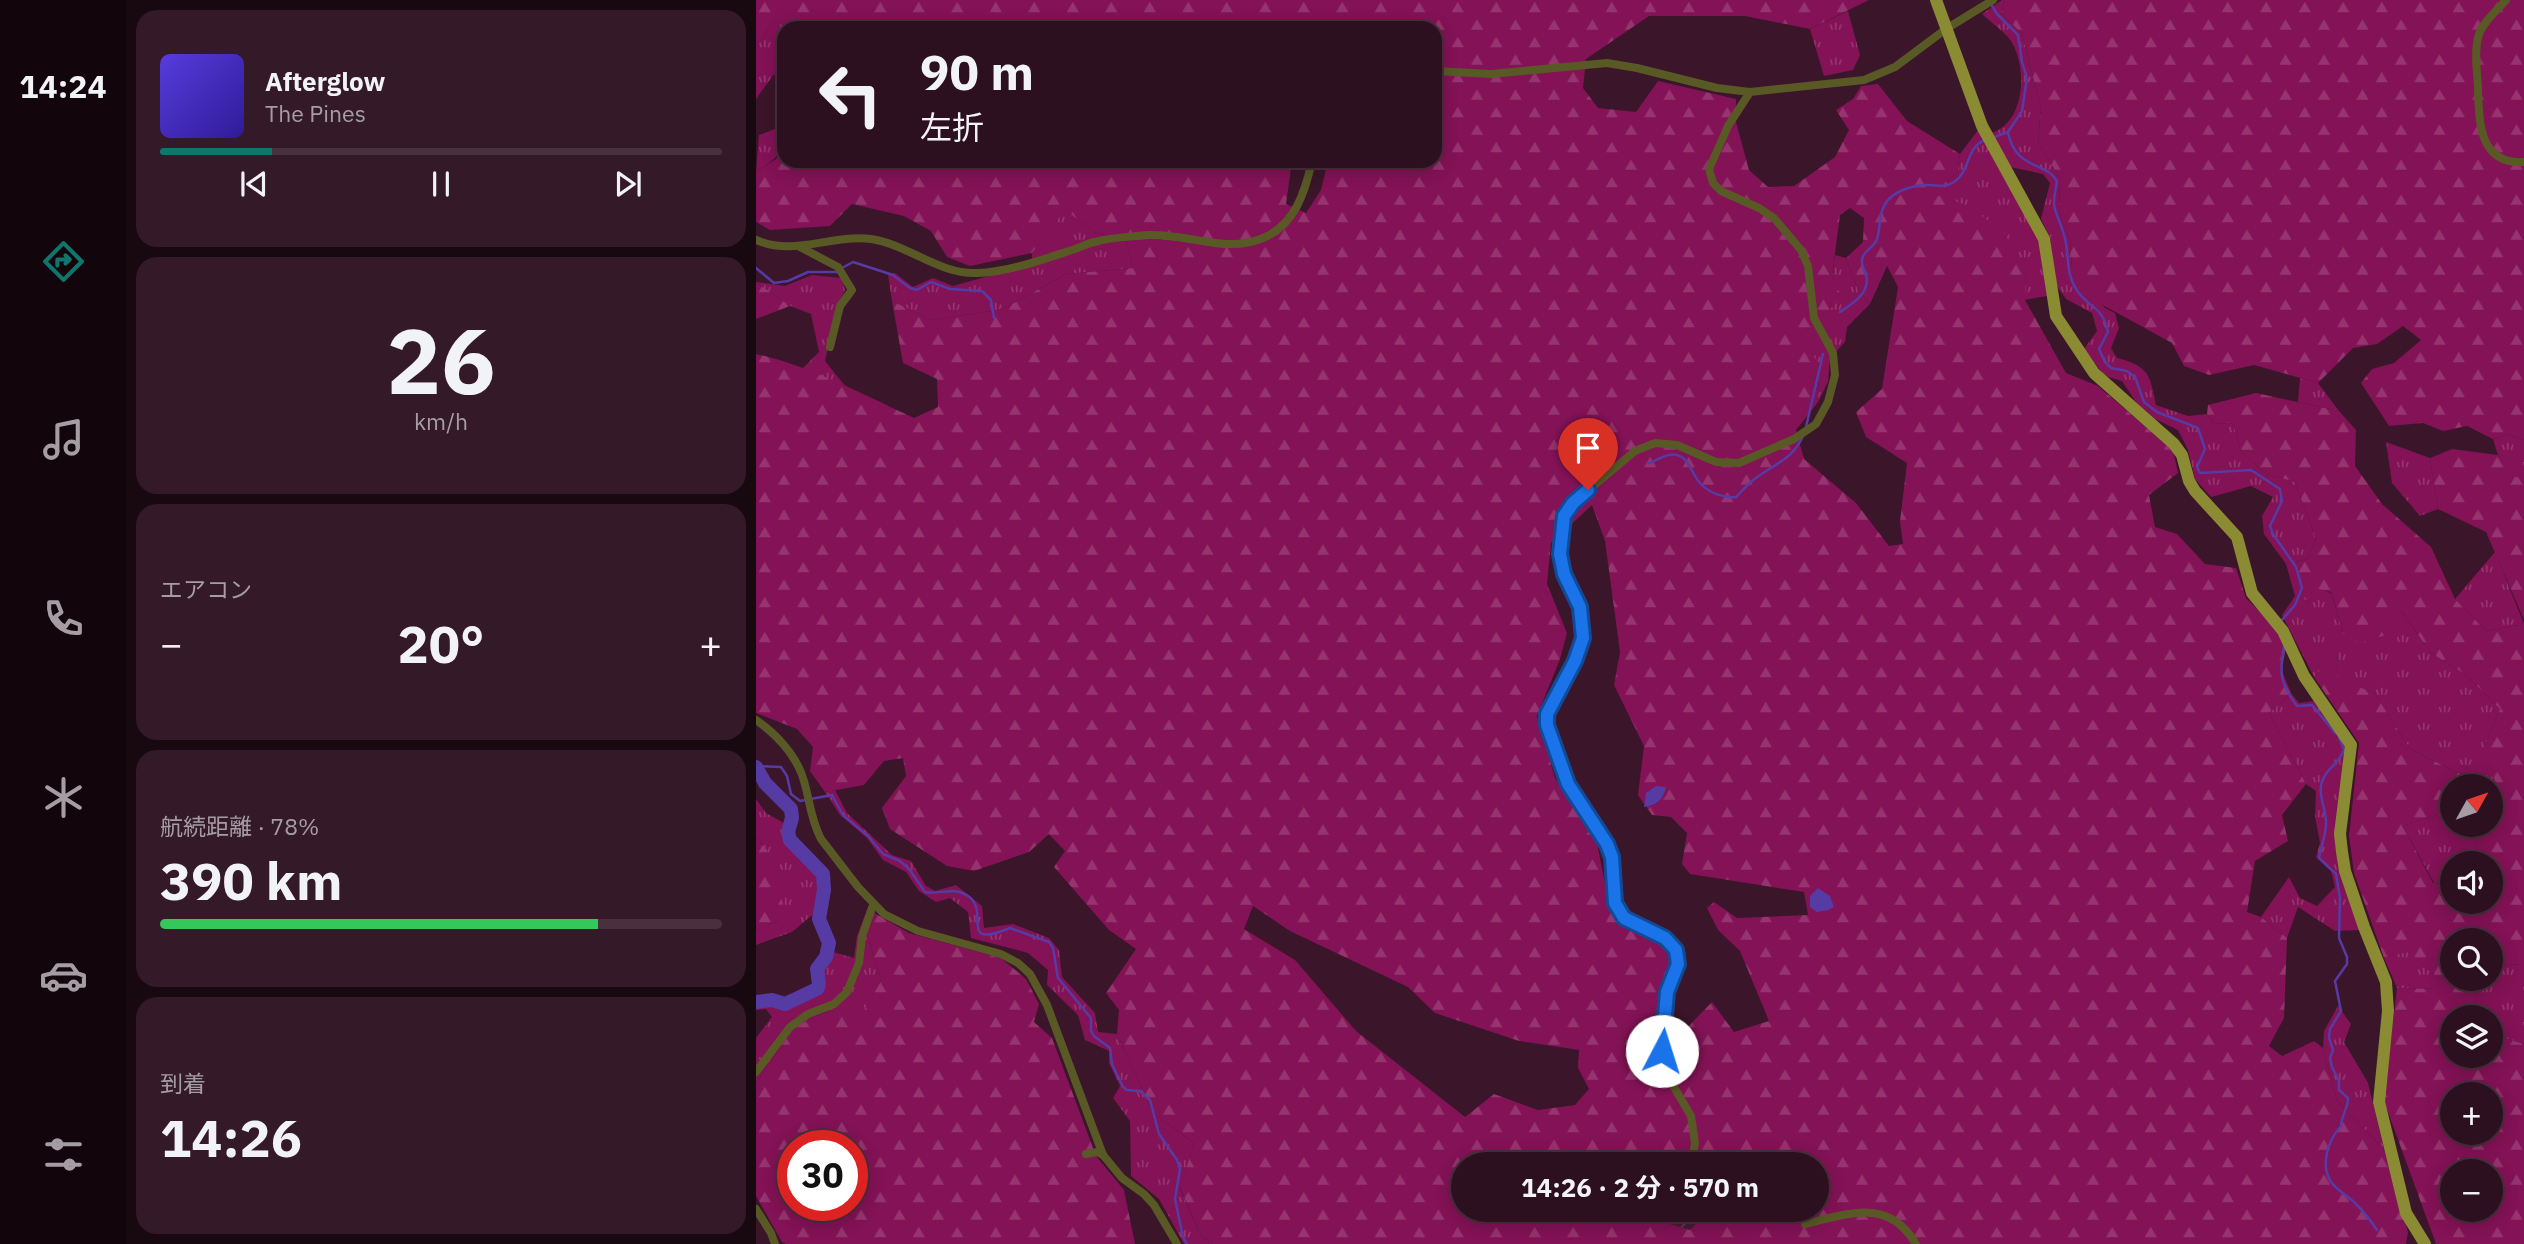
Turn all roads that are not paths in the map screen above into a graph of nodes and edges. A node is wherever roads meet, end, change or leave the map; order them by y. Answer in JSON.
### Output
{"nodes":[{"id":1,"x":1936,"y":0,"type":"edge"},
{"id":2,"x":1993,"y":0,"type":"edge"},
{"id":3,"x":2506,"y":0,"type":"edge"},
{"id":4,"x":1946,"y":29,"type":"junction"},
{"id":5,"x":1442,"y":71,"type":"edge"},
{"id":6,"x":1750,"y":92,"type":"junction"},
{"id":7,"x":2524,"y":162,"type":"edge"},
{"id":8,"x":1310,"y":168,"type":"edge"},
{"id":9,"x":756,"y":240,"type":"edge"},
{"id":10,"x":800,"y":247,"type":"junction"},
{"id":11,"x":830,"y":347,"type":"dead end"},
{"id":12,"x":756,"y":720,"type":"edge"},
{"id":13,"x":873,"y":905,"type":"junction"},
{"id":14,"x":756,"y":1072,"type":"edge"},
{"id":15,"x":1694,"y":1152,"type":"edge"},
{"id":16,"x":1086,"y":1154,"type":"dead end"},
{"id":17,"x":1103,"y":1155,"type":"junction"},
{"id":18,"x":756,"y":1209,"type":"edge"},
{"id":19,"x":1805,"y":1224,"type":"dead end"},
{"id":20,"x":775,"y":1244,"type":"edge"},
{"id":21,"x":1177,"y":1244,"type":"edge"},
{"id":22,"x":1916,"y":1244,"type":"edge"},
{"id":23,"x":2425,"y":1244,"type":"edge"}],
"edges":[{"from":1,"to":4,"type":"main road"},
{"from":2,"to":4,"type":"street"},
{"from":3,"to":7,"type":"street"},
{"from":4,"to":6,"type":"street"},
{"from":4,"to":23,"type":"main road"},
{"from":5,"to":6,"type":"street"},
{"from":6,"to":15,"type":"street"},
{"from":8,"to":10,"type":"street"},
{"from":9,"to":10,"type":"street"},
{"from":10,"to":11,"type":"street"},
{"from":12,"to":13,"type":"street"},
{"from":13,"to":14,"type":"street"},
{"from":13,"to":17,"type":"street"},
{"from":16,"to":17,"type":"street"},
{"from":17,"to":21,"type":"street"},
{"from":18,"to":20,"type":"street"},
{"from":19,"to":22,"type":"street"}]}
